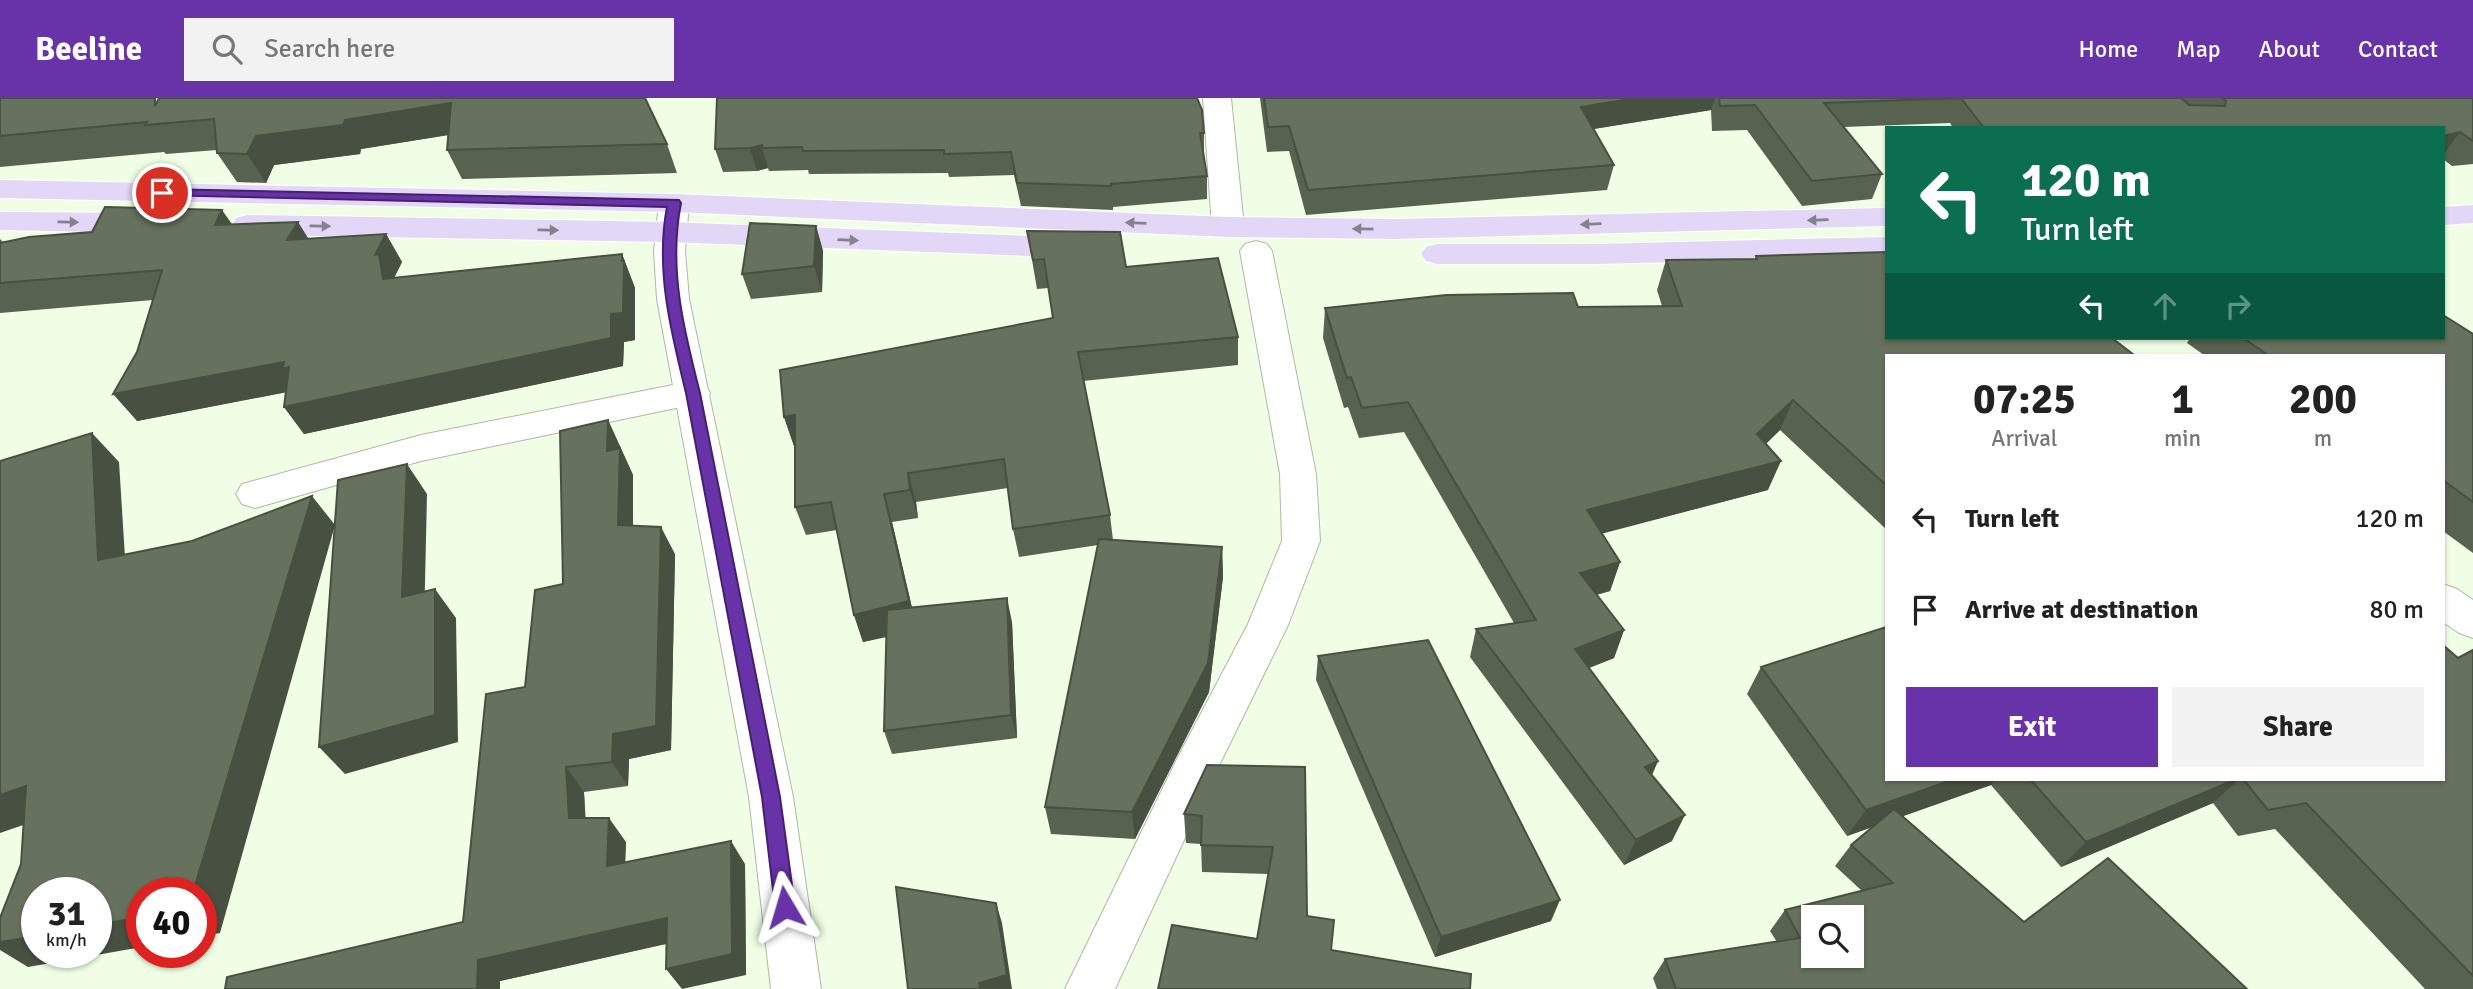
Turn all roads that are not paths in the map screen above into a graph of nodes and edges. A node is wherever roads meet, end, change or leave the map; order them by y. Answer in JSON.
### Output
{"nodes":[{"id":1,"x":1217,"y":98,"type":"edge"},
{"id":2,"x":0,"y":189,"type":"edge"},
{"id":3,"x":2473,"y":189,"type":"edge"},
{"id":4,"x":2445,"y":191,"type":"edge"},
{"id":5,"x":2473,"y":214,"type":"edge"},
{"id":6,"x":2445,"y":216,"type":"edge"},
{"id":7,"x":1885,"y":217,"type":"edge"},
{"id":8,"x":671,"y":218,"type":"junction"},
{"id":9,"x":0,"y":221,"type":"edge"},
{"id":10,"x":181,"y":224,"type":"edge"},
{"id":11,"x":223,"y":225,"type":"edge"},
{"id":12,"x":1242,"y":239,"type":"junction"},
{"id":13,"x":1885,"y":247,"type":"edge"},
{"id":14,"x":693,"y":393,"type":"junction"},
{"id":15,"x":255,"y":494,"type":"dead end"},
{"id":16,"x":2445,"y":601,"type":"edge"},
{"id":17,"x":2473,"y":622,"type":"edge"},
{"id":18,"x":796,"y":989,"type":"edge"},
{"id":19,"x":1090,"y":989,"type":"edge"}],
"edges":[{"from":1,"to":12,"type":"street"},
{"from":2,"to":8,"type":"main road"},
{"from":3,"to":4,"type":"main road"},
{"from":5,"to":6,"type":"main road"},
{"from":7,"to":12,"type":"main road","one_way":true},
{"from":11,"to":8,"type":"main road","one_way":true},
{"from":8,"to":12,"type":"main road"},
{"from":8,"to":14,"type":"street"},
{"from":9,"to":10,"type":"main road","one_way":true},
{"from":12,"to":13,"type":"main road"},
{"from":12,"to":19,"type":"street"},
{"from":14,"to":15,"type":"street"},
{"from":14,"to":18,"type":"street"},
{"from":16,"to":17,"type":"street"}]}
